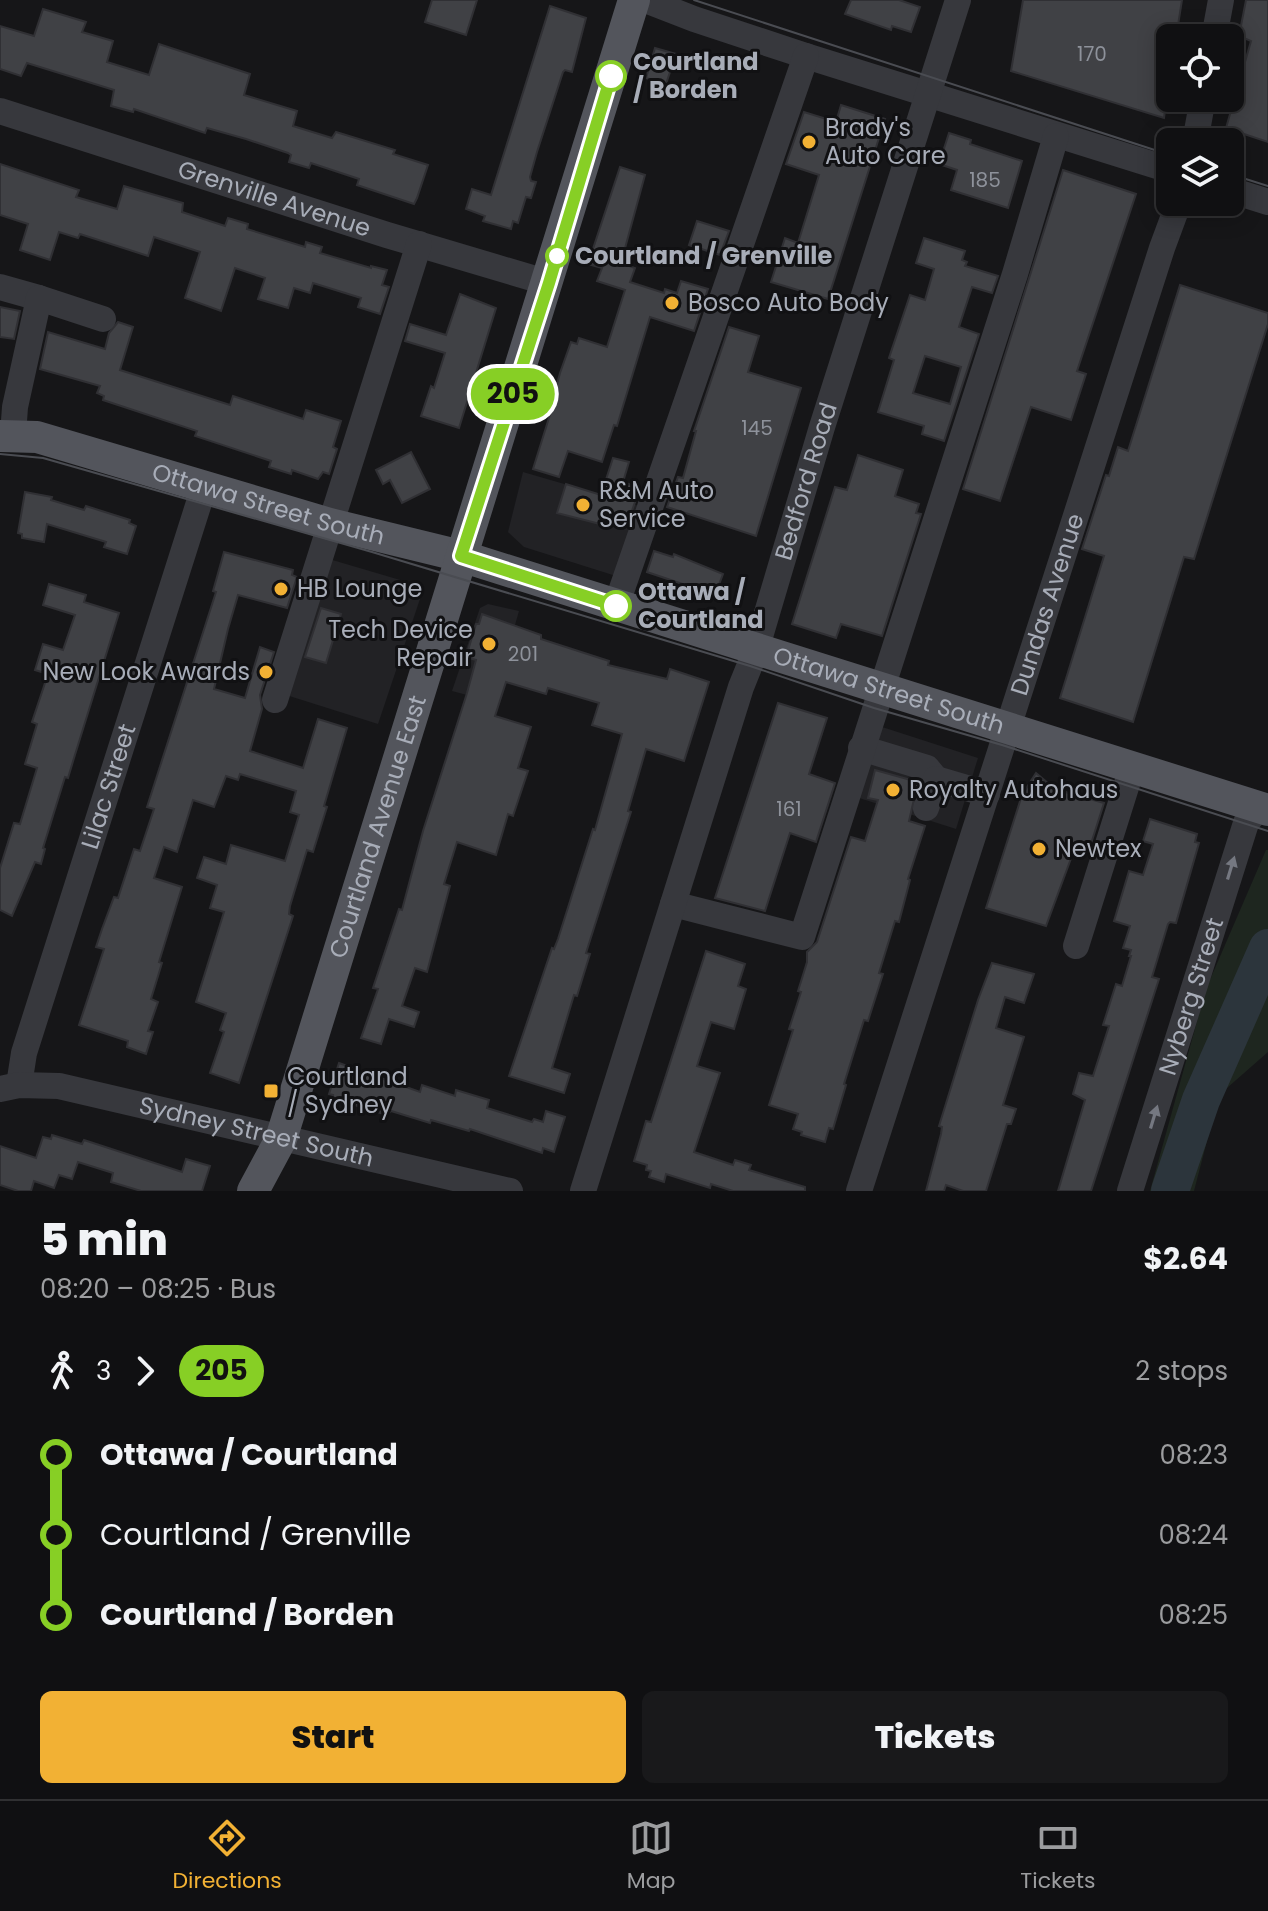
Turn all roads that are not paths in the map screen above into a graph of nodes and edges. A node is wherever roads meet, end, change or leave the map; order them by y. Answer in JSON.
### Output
{"nodes":[{"id":1,"x":634,"y":0,"type":"edge"},
{"id":2,"x":645,"y":0,"type":"edge"},
{"id":3,"x":958,"y":0,"type":"edge"},
{"id":4,"x":1221,"y":0,"type":"edge"},
{"id":5,"x":1217,"y":24,"type":"edge"},
{"id":6,"x":806,"y":56,"type":"junction"},
{"id":7,"x":927,"y":95,"type":"junction"},
{"id":8,"x":0,"y":111,"type":"edge"},
{"id":9,"x":1056,"y":136,"type":"junction"},
{"id":10,"x":1156,"y":166,"type":"edge"},
{"id":11,"x":1244,"y":194,"type":"edge"},
{"id":12,"x":1268,"y":202,"type":"edge"},
{"id":13,"x":1174,"y":216,"type":"edge"},
{"id":14,"x":419,"y":244,"type":"junction"},
{"id":15,"x":549,"y":283,"type":"junction"},
{"id":16,"x":0,"y":287,"type":"edge"},
{"id":17,"x":39,"y":298,"type":"junction"},
{"id":18,"x":103,"y":319,"type":"dead end"},
{"id":19,"x":7,"y":436,"type":"edge"},
{"id":20,"x":204,"y":487,"type":"junction"},
{"id":21,"x":330,"y":524,"type":"junction"},
{"id":22,"x":461,"y":556,"type":"junction"},
{"id":23,"x":616,"y":606,"type":"junction"},
{"id":24,"x":756,"y":650,"type":"junction"},
{"id":25,"x":880,"y":689,"type":"junction"},
{"id":26,"x":275,"y":700,"type":"dead end"},
{"id":27,"x":1007,"y":729,"type":"junction"},
{"id":28,"x":861,"y":748,"type":"junction"},
{"id":29,"x":1132,"y":768,"type":"junction"},
{"id":30,"x":936,"y":779,"type":"junction"},
{"id":31,"x":987,"y":794,"type":"junction"},
{"id":32,"x":926,"y":808,"type":"dead end"},
{"id":33,"x":1264,"y":808,"type":"edge"},
{"id":34,"x":673,"y":904,"type":"junction"},
{"id":35,"x":1076,"y":946,"type":"dead end"},
{"id":36,"x":9,"y":1087,"type":"edge"},
{"id":37,"x":281,"y":1139,"type":"junction"},
{"id":38,"x":253,"y":1191,"type":"edge"},
{"id":39,"x":510,"y":1191,"type":"edge"},
{"id":40,"x":583,"y":1191,"type":"edge"},
{"id":41,"x":859,"y":1191,"type":"edge"},
{"id":42,"x":1130,"y":1191,"type":"edge"}],
"edges":[{"from":1,"to":15,"type":"main road","name":"Courtland Avenue East"},
{"from":2,"to":6,"type":"street"},
{"from":3,"to":7,"type":"street","name":"Bedford Road"},
{"from":4,"to":5,"type":"street"},
{"from":6,"to":7,"type":"street"},
{"from":6,"to":23,"type":"street"},
{"from":7,"to":9,"type":"street"},
{"from":7,"to":24,"type":"street","name":"Bedford Road"},
{"from":8,"to":14,"type":"street","name":"Grenville Avenue"},
{"from":9,"to":10,"type":"street"},
{"from":9,"to":25,"type":"street"},
{"from":11,"to":12,"type":"street"},
{"from":13,"to":27,"type":"street","name":"Dundas Avenue"},
{"from":14,"to":15,"type":"street","name":"Grenville Avenue"},
{"from":14,"to":21,"type":"street"},
{"from":15,"to":22,"type":"main road","name":"Courtland Avenue East"},
{"from":16,"to":17,"type":"street"},
{"from":17,"to":18,"type":"street"},
{"from":17,"to":19,"type":"street"},
{"from":19,"to":20,"type":"main road","name":"Ottawa Street South"},
{"from":20,"to":21,"type":"main road","name":"Ottawa Street South"},
{"from":20,"to":36,"type":"street","name":"Lilac Street"},
{"from":21,"to":22,"type":"main road","name":"Ottawa Street South"},
{"from":21,"to":26,"type":"street"},
{"from":22,"to":23,"type":"main road","name":"Ottawa Street South"},
{"from":22,"to":37,"type":"main road","name":"Courtland Avenue East"},
{"from":23,"to":24,"type":"main road","name":"Ottawa Street South"},
{"from":24,"to":25,"type":"main road","name":"Ottawa Street South"},
{"from":24,"to":34,"type":"street","name":"Bedford Road"},
{"from":25,"to":27,"type":"main road","name":"Ottawa Street South"},
{"from":25,"to":28,"type":"street"},
{"from":27,"to":29,"type":"main road","name":"Ottawa Street South"},
{"from":27,"to":31,"type":"street","name":"Dundas Avenue"},
{"from":28,"to":30,"type":"street"},
{"from":28,"to":34,"type":"street"},
{"from":29,"to":33,"type":"main road","name":"Ottawa Street South"},
{"from":29,"to":35,"type":"street"},
{"from":30,"to":31,"type":"street"},
{"from":30,"to":32,"type":"street"},
{"from":31,"to":41,"type":"street","name":"Dundas Avenue"},
{"from":42,"to":33,"type":"street","name":"Nyberg Street","one_way":true},
{"from":34,"to":40,"type":"street","name":"Bedford Road"},
{"from":36,"to":37,"type":"street","name":"Sydney Street South"},
{"from":37,"to":38,"type":"main road","name":"Courtland Avenue East"},
{"from":37,"to":39,"type":"street","name":"Sydney Street South"}]}
